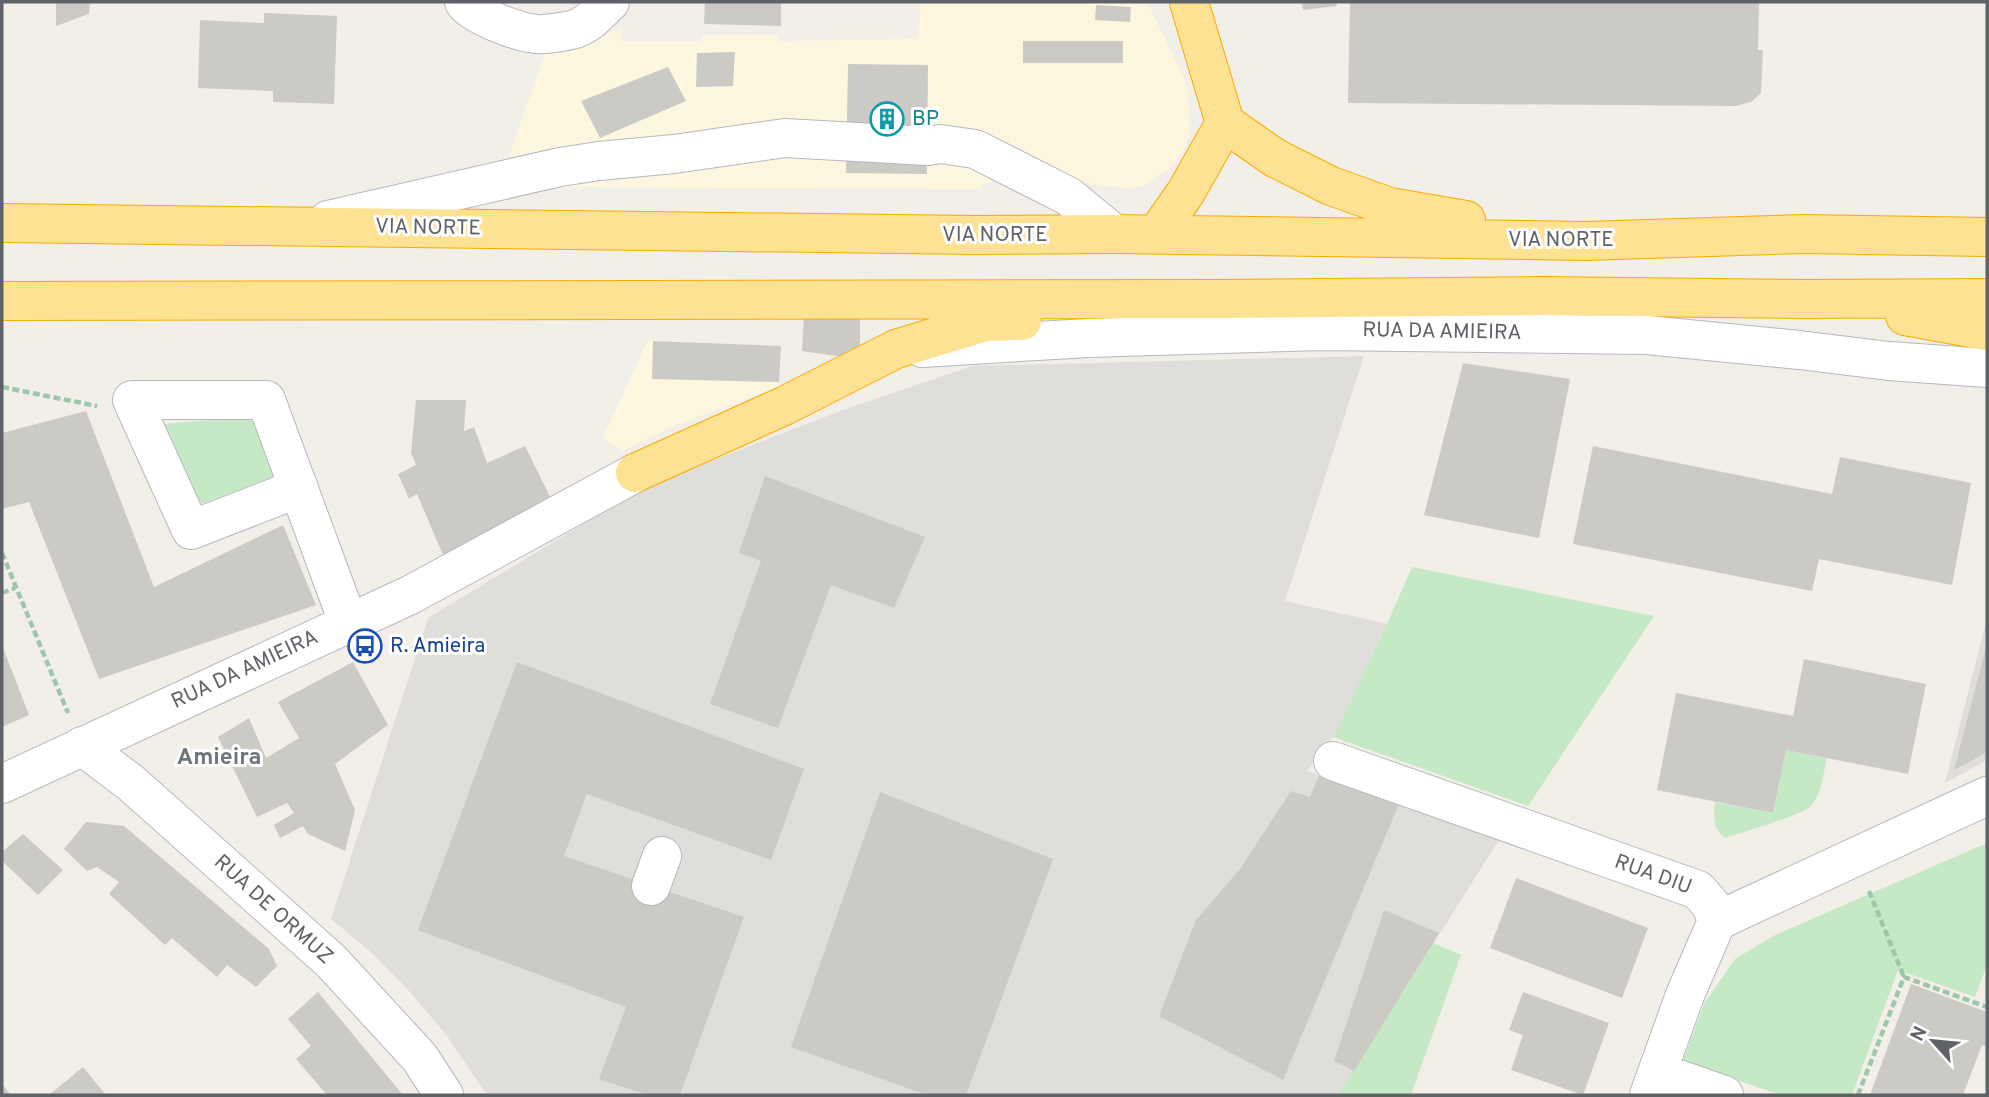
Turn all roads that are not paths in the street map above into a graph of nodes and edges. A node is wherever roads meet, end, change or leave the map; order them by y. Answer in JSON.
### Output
{"nodes":[{"id":1,"x":610,"y":2,"type":"edge"},
{"id":2,"x":1189,"y":2,"type":"edge"},
{"id":3,"x":490,"y":8,"type":"edge"},
{"id":4,"x":1225,"y":123,"type":"junction"},
{"id":5,"x":2,"y":223,"type":"edge"},
{"id":6,"x":298,"y":227,"type":"junction"},
{"id":7,"x":1114,"y":234,"type":"junction"},
{"id":8,"x":1156,"y":235,"type":"junction"},
{"id":9,"x":1987,"y":237,"type":"edge"},
{"id":10,"x":1586,"y":241,"type":"junction"},
{"id":11,"x":1987,"y":298,"type":"edge"},
{"id":12,"x":1222,"y":299,"type":"junction"},
{"id":13,"x":1807,"y":299,"type":"junction"},
{"id":14,"x":2,"y":301,"type":"edge"},
{"id":15,"x":1987,"y":331,"type":"edge"},
{"id":16,"x":896,"y":349,"type":"junction"},
{"id":17,"x":1987,"y":368,"type":"edge"},
{"id":18,"x":635,"y":473,"type":"joint"},
{"id":19,"x":299,"y":488,"type":"junction"},
{"id":20,"x":348,"y":622,"type":"junction"},
{"id":21,"x":82,"y":746,"type":"junction"},
{"id":22,"x":1333,"y":761,"type":"dead end"},
{"id":23,"x":2,"y":783,"type":"edge"},
{"id":24,"x":1987,"y":796,"type":"edge"},
{"id":25,"x":1717,"y":921,"type":"junction"},
{"id":26,"x":1654,"y":1084,"type":"edge"},
{"id":27,"x":444,"y":1095,"type":"edge"},
{"id":28,"x":1724,"y":1095,"type":"edge"}],
"edges":[{"from":1,"to":3,"type":"street"},
{"from":2,"to":4,"type":"highway"},
{"from":4,"to":8,"type":"highway"},
{"from":4,"to":10,"type":"highway"},
{"from":5,"to":6,"type":"highway","name":"VIA NORTE"},
{"from":6,"to":7,"type":"highway","name":"VIA NORTE"},
{"from":6,"to":7,"type":"street"},
{"from":7,"to":8,"type":"highway","name":"VIA NORTE"},
{"from":8,"to":10,"type":"highway","name":"VIA NORTE"},
{"from":9,"to":10,"type":"highway","name":"VIA NORTE"},
{"from":11,"to":13,"type":"highway"},
{"from":12,"to":13,"type":"highway"},
{"from":12,"to":14,"type":"highway"},
{"from":12,"to":16,"type":"highway"},
{"from":13,"to":15,"type":"highway"},
{"from":16,"to":17,"type":"street","name":"RUA DA AMIEIRA"},
{"from":16,"to":18,"type":"highway"},
{"from":18,"to":20,"type":"street","name":"RUA DA AMIEIRA"},
{"from":19,"to":19,"type":"street"},
{"from":19,"to":20,"type":"street"},
{"from":20,"to":21,"type":"street","name":"RUA DA AMIEIRA"},
{"from":21,"to":23,"type":"street","name":"RUA DA AMIEIRA"},
{"from":21,"to":27,"type":"street","name":"RUA DE ORMUZ"},
{"from":22,"to":25,"type":"street","name":"RUA DIU"},
{"from":24,"to":25,"type":"street"},
{"from":25,"to":26,"type":"street"},
{"from":26,"to":28,"type":"street"}]}
